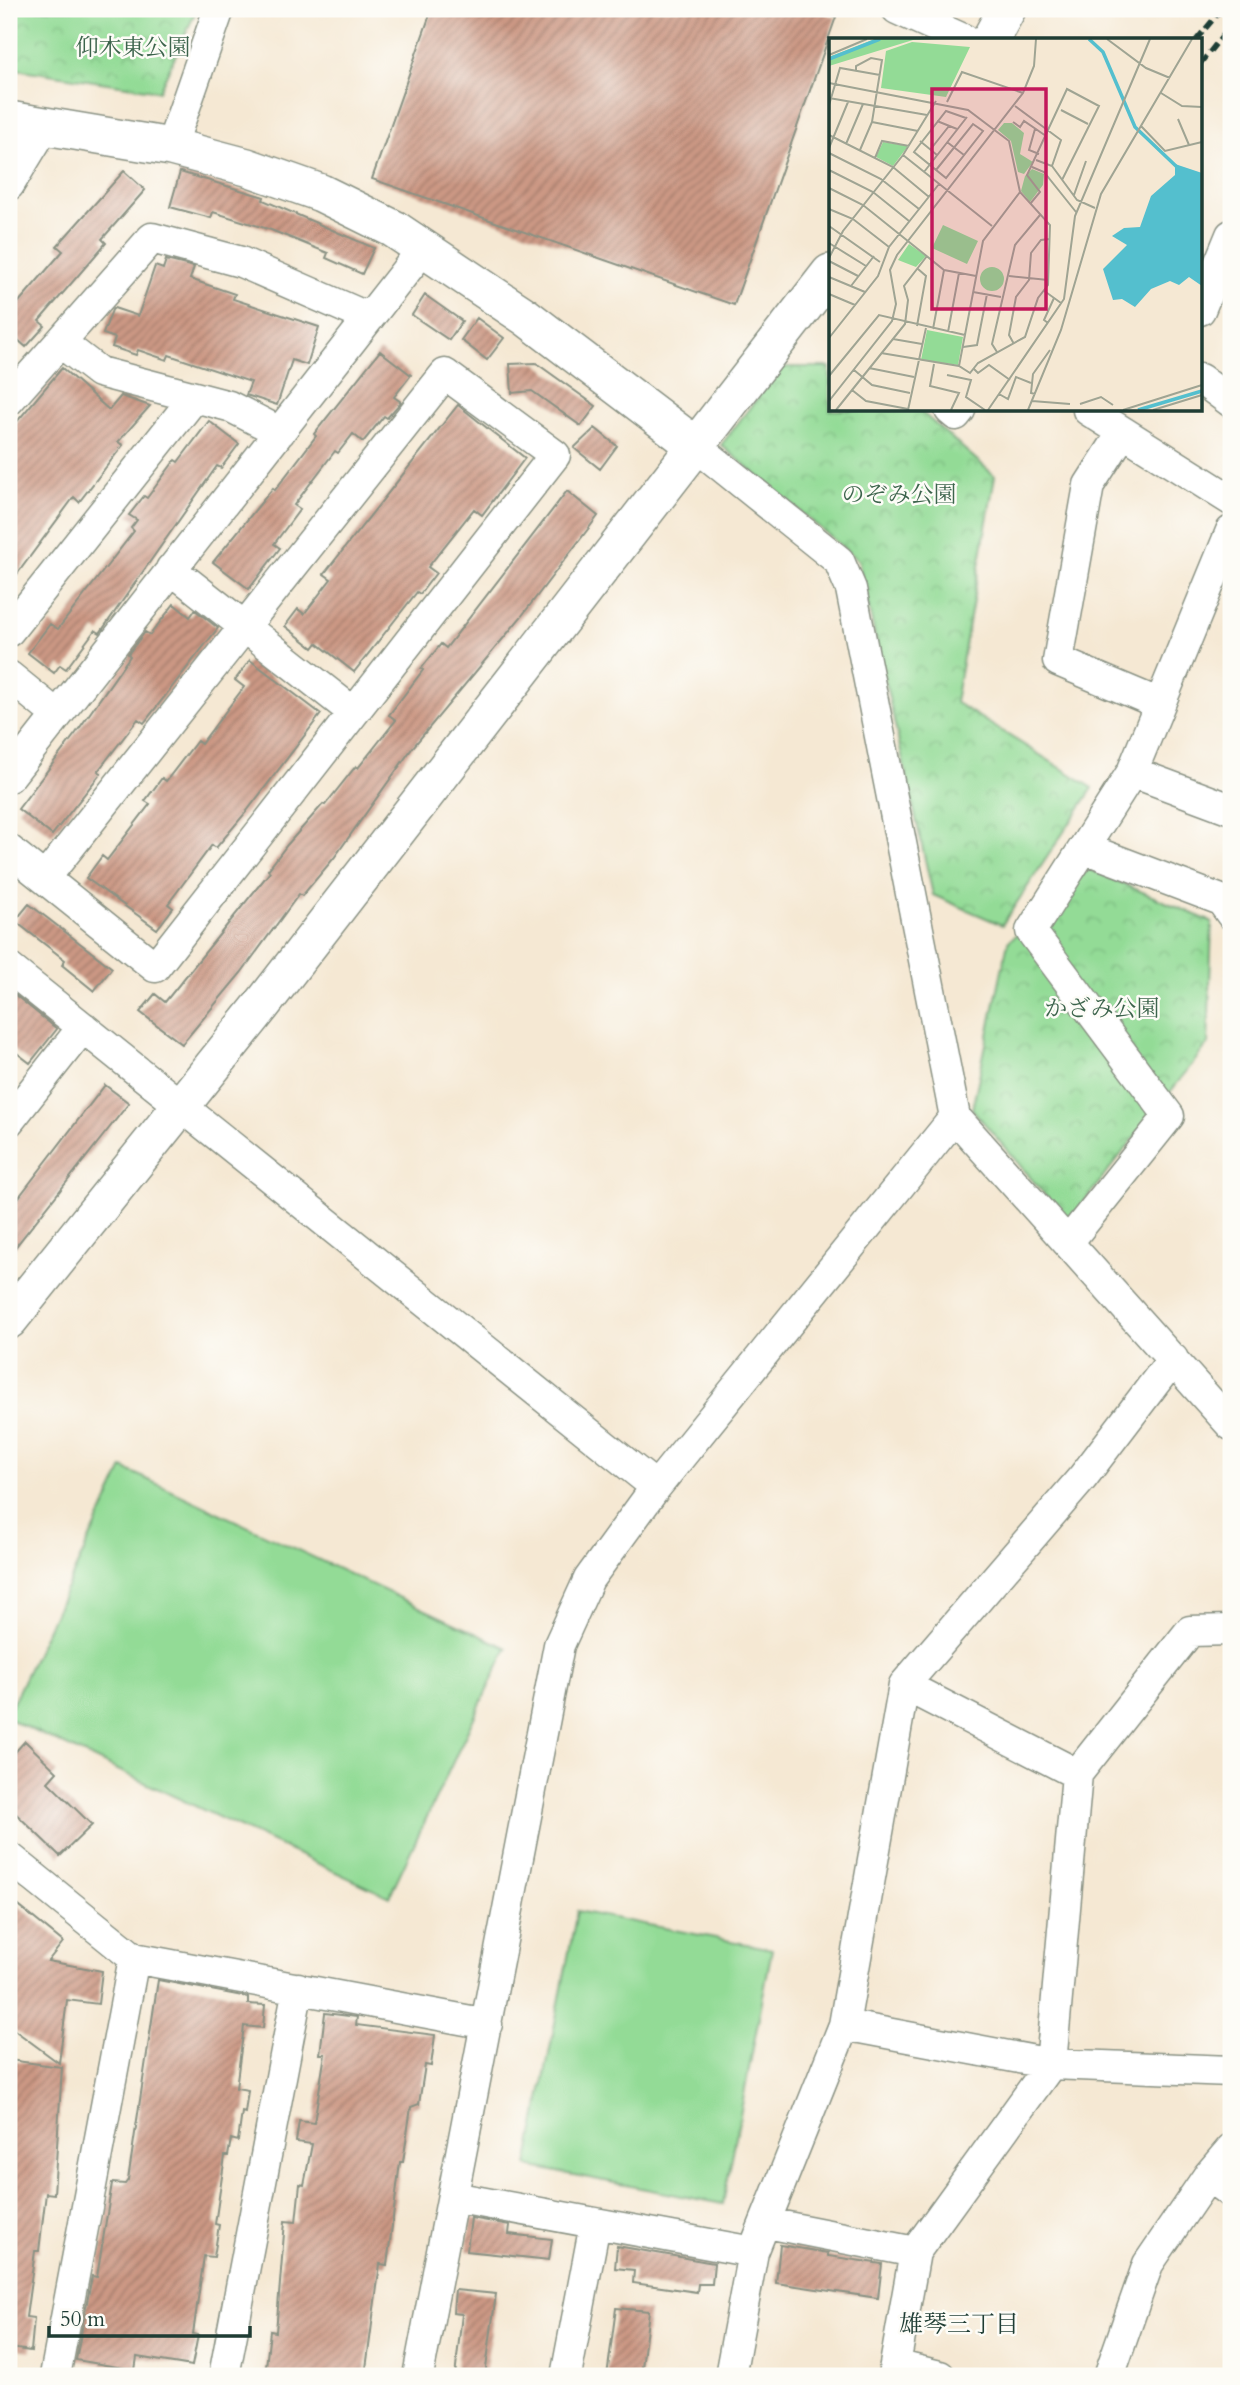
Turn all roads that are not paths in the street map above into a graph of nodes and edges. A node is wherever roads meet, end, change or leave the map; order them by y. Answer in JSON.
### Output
{"nodes":[{"id":1,"x":219,"y":9,"type":"edge"},
{"id":2,"x":897,"y":9,"type":"edge"},
{"id":3,"x":1007,"y":9,"type":"edge"},
{"id":4,"x":961,"y":38,"type":"edge"},
{"id":5,"x":991,"y":38,"type":"edge"},
{"id":6,"x":9,"y":120,"type":"edge"},
{"id":7,"x":45,"y":126,"type":"junction"},
{"id":8,"x":172,"y":146,"type":"junction"},
{"id":9,"x":9,"y":185,"type":"edge"},
{"id":10,"x":1231,"y":235,"type":"edge"},
{"id":11,"x":423,"y":248,"type":"junction"},
{"id":12,"x":829,"y":276,"type":"edge"},
{"id":13,"x":1202,"y":305,"type":"edge"},
{"id":14,"x":369,"y":318,"type":"junction"},
{"id":15,"x":60,"y":342,"type":"junction"},
{"id":16,"x":1202,"y":380,"type":"edge"},
{"id":17,"x":194,"y":398,"type":"junction"},
{"id":18,"x":9,"y":400,"type":"edge"},
{"id":19,"x":1231,"y":402,"type":"edge"},
{"id":20,"x":1090,"y":411,"type":"edge"},
{"id":21,"x":279,"y":432,"type":"junction"},
{"id":22,"x":1123,"y":432,"type":"junction"},
{"id":23,"x":696,"y":446,"type":"junction"},
{"id":24,"x":1231,"y":500,"type":"edge"},
{"id":25,"x":1231,"y":530,"type":"edge"},
{"id":26,"x":172,"y":569,"type":"junction"},
{"id":27,"x":245,"y":627,"type":"junction"},
{"id":28,"x":9,"y":631,"type":"edge"},
{"id":29,"x":9,"y":676,"type":"edge"},
{"id":30,"x":1160,"y":704,"type":"junction"},
{"id":31,"x":354,"y":712,"type":"junction"},
{"id":32,"x":57,"y":715,"type":"junction"},
{"id":33,"x":1132,"y":772,"type":"junction"},
{"id":34,"x":9,"y":777,"type":"edge"},
{"id":35,"x":1231,"y":809,"type":"edge"},
{"id":36,"x":1084,"y":848,"type":"junction"},
{"id":37,"x":9,"y":850,"type":"edge"},
{"id":38,"x":45,"y":878,"type":"junction"},
{"id":39,"x":1231,"y":914,"type":"edge"},
{"id":40,"x":9,"y":968,"type":"edge"},
{"id":41,"x":83,"y":1027,"type":"junction"},
{"id":42,"x":180,"y":1105,"type":"junction"},
{"id":43,"x":955,"y":1117,"type":"junction"},
{"id":44,"x":9,"y":1121,"type":"edge"},
{"id":45,"x":1069,"y":1241,"type":"junction"},
{"id":46,"x":9,"y":1320,"type":"edge"},
{"id":47,"x":1173,"y":1359,"type":"junction"},
{"id":48,"x":1231,"y":1425,"type":"edge"},
{"id":49,"x":656,"y":1487,"type":"junction"},
{"id":50,"x":1231,"y":1630,"type":"edge"},
{"id":51,"x":904,"y":1685,"type":"junction"},
{"id":52,"x":1077,"y":1774,"type":"junction"},
{"id":53,"x":9,"y":1857,"type":"edge"},
{"id":54,"x":134,"y":1958,"type":"junction"},
{"id":55,"x":298,"y":1988,"type":"junction"},
{"id":56,"x":486,"y":2024,"type":"junction"},
{"id":57,"x":844,"y":2025,"type":"junction"},
{"id":58,"x":1051,"y":2064,"type":"junction"},
{"id":59,"x":1231,"y":2071,"type":"edge"},
{"id":60,"x":1231,"y":2149,"type":"edge"},
{"id":61,"x":1220,"y":2184,"type":"edge"},
{"id":62,"x":453,"y":2197,"type":"junction"},
{"id":63,"x":767,"y":2223,"type":"junction"},
{"id":64,"x":595,"y":2224,"type":"junction"},
{"id":65,"x":754,"y":2252,"type":"junction"},
{"id":66,"x":915,"y":2252,"type":"junction"},
{"id":67,"x":894,"y":2371,"type":"edge"},
{"id":68,"x":55,"y":2376,"type":"edge"},
{"id":69,"x":224,"y":2376,"type":"edge"},
{"id":70,"x":418,"y":2376,"type":"edge"},
{"id":71,"x":566,"y":2376,"type":"edge"},
{"id":72,"x":730,"y":2376,"type":"edge"},
{"id":73,"x":940,"y":2376,"type":"edge"},
{"id":74,"x":1110,"y":2376,"type":"edge"}],
"edges":[{"from":1,"to":8,"type":"street"},
{"from":2,"to":4,"type":"street"},
{"from":3,"to":5,"type":"street"},
{"from":6,"to":7,"type":"street"},
{"from":7,"to":8,"type":"street"},
{"from":7,"to":9,"type":"street"},
{"from":8,"to":11,"type":"street"},
{"from":10,"to":13,"type":"street"},
{"from":11,"to":14,"type":"street"},
{"from":11,"to":23,"type":"street"},
{"from":12,"to":23,"type":"street"},
{"from":14,"to":15,"type":"street"},
{"from":14,"to":21,"type":"street"},
{"from":15,"to":17,"type":"street"},
{"from":15,"to":18,"type":"street"},
{"from":16,"to":19,"type":"street"},
{"from":17,"to":21,"type":"street"},
{"from":17,"to":28,"type":"street"},
{"from":20,"to":22,"type":"street"},
{"from":21,"to":26,"type":"street"},
{"from":22,"to":24,"type":"street"},
{"from":22,"to":30,"type":"street"},
{"from":23,"to":42,"type":"street"},
{"from":23,"to":43,"type":"street"},
{"from":25,"to":30,"type":"street"},
{"from":26,"to":27,"type":"street"},
{"from":26,"to":32,"type":"street"},
{"from":27,"to":31,"type":"street"},
{"from":27,"to":31,"type":"street"},
{"from":27,"to":38,"type":"street"},
{"from":29,"to":32,"type":"street"},
{"from":30,"to":33,"type":"street"},
{"from":31,"to":38,"type":"street"},
{"from":32,"to":34,"type":"street"},
{"from":33,"to":35,"type":"street"},
{"from":33,"to":36,"type":"street"},
{"from":36,"to":39,"type":"street"},
{"from":36,"to":45,"type":"street"},
{"from":37,"to":38,"type":"street"},
{"from":40,"to":41,"type":"street"},
{"from":41,"to":42,"type":"street"},
{"from":41,"to":44,"type":"street"},
{"from":42,"to":46,"type":"street"},
{"from":42,"to":49,"type":"street"},
{"from":43,"to":45,"type":"street"},
{"from":43,"to":49,"type":"street"},
{"from":45,"to":47,"type":"street"},
{"from":47,"to":48,"type":"street"},
{"from":47,"to":51,"type":"street"},
{"from":49,"to":56,"type":"street"},
{"from":50,"to":52,"type":"street"},
{"from":51,"to":52,"type":"street"},
{"from":51,"to":57,"type":"street"},
{"from":52,"to":58,"type":"street"},
{"from":53,"to":54,"type":"street"},
{"from":54,"to":55,"type":"street"},
{"from":54,"to":68,"type":"street"},
{"from":55,"to":56,"type":"street"},
{"from":55,"to":69,"type":"street"},
{"from":56,"to":62,"type":"street"},
{"from":57,"to":58,"type":"street"},
{"from":57,"to":63,"type":"street"},
{"from":58,"to":59,"type":"street"},
{"from":58,"to":66,"type":"street"},
{"from":60,"to":61,"type":"street"},
{"from":61,"to":74,"type":"street"},
{"from":62,"to":64,"type":"street"},
{"from":62,"to":70,"type":"street"},
{"from":63,"to":65,"type":"street"},
{"from":63,"to":66,"type":"street"},
{"from":64,"to":65,"type":"street"},
{"from":64,"to":71,"type":"street"},
{"from":65,"to":72,"type":"street"},
{"from":66,"to":67,"type":"street"},
{"from":67,"to":73,"type":"street"}]}
